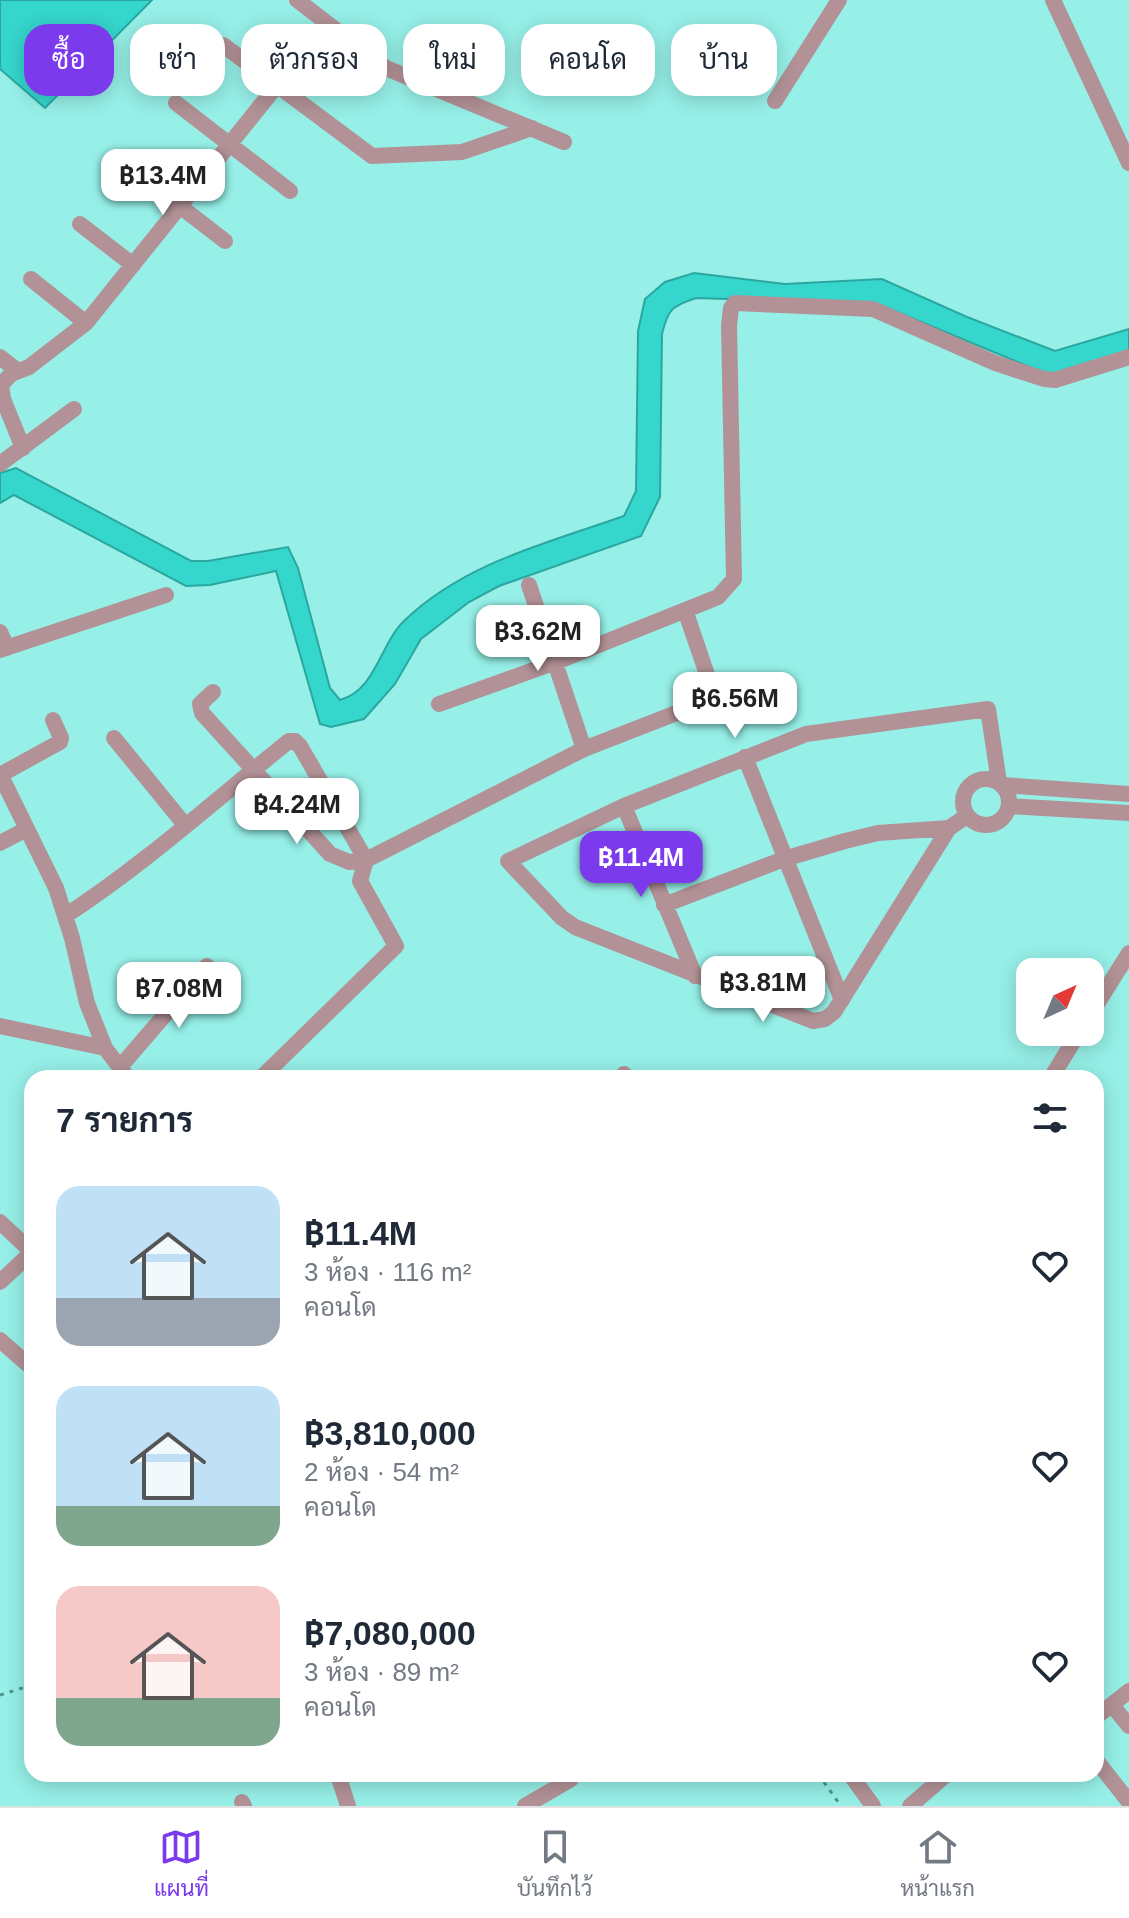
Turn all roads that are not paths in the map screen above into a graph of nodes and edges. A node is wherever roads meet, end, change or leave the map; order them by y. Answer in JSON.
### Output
{"nodes":[{"id":1,"x":297,"y":0,"type":"edge"},
{"id":2,"x":839,"y":0,"type":"edge"},
{"id":3,"x":1053,"y":0,"type":"edge"},
{"id":4,"x":327,"y":23,"type":"joint"},
{"id":5,"x":225,"y":47,"type":"edge"},
{"id":6,"x":241,"y":59,"type":"edge"},
{"id":7,"x":271,"y":96,"type":"edge"},
{"id":8,"x":288,"y":96,"type":"edge"},
{"id":9,"x":775,"y":101,"type":"dead end"},
{"id":10,"x":176,"y":103,"type":"dead end"},
{"id":11,"x":532,"y":128,"type":"junction"},
{"id":12,"x":564,"y":142,"type":"dead end"},
{"id":13,"x":231,"y":145,"type":"junction"},
{"id":14,"x":124,"y":163,"type":"dead end"},
{"id":15,"x":1129,"y":163,"type":"edge"},
{"id":16,"x":290,"y":191,"type":"dead end"},
{"id":17,"x":181,"y":206,"type":"junction"},
{"id":18,"x":80,"y":224,"type":"dead end"},
{"id":19,"x":225,"y":241,"type":"dead end"},
{"id":20,"x":133,"y":265,"type":"junction"},
{"id":21,"x":31,"y":279,"type":"dead end"},
{"id":22,"x":86,"y":323,"type":"junction"},
{"id":23,"x":0,"y":357,"type":"edge"},
{"id":24,"x":1129,"y":357,"type":"edge"},
{"id":25,"x":18,"y":371,"type":"junction"},
{"id":26,"x":74,"y":409,"type":"dead end"},
{"id":27,"x":23,"y":448,"type":"junction"},
{"id":28,"x":0,"y":464,"type":"edge"},
{"id":29,"x":529,"y":585,"type":"dead end"},
{"id":30,"x":166,"y":595,"type":"dead end"},
{"id":31,"x":685,"y":610,"type":"junction"},
{"id":32,"x":0,"y":632,"type":"edge"},
{"id":33,"x":4,"y":649,"type":"edge"},
{"id":34,"x":556,"y":662,"type":"junction"},
{"id":35,"x":213,"y":692,"type":"dead end"},
{"id":36,"x":439,"y":704,"type":"dead end"},
{"id":37,"x":53,"y":720,"type":"dead end"},
{"id":38,"x":114,"y":738,"type":"dead end"},
{"id":39,"x":584,"y":749,"type":"junction"},
{"id":40,"x":745,"y":757,"type":"junction"},
{"id":41,"x":252,"y":770,"type":"junction"},
{"id":42,"x":0,"y":775,"type":"edge"},
{"id":43,"x":1001,"y":784,"type":"junction"},
{"id":44,"x":1129,"y":794,"type":"edge"},
{"id":45,"x":624,"y":806,"type":"junction"},
{"id":46,"x":1009,"y":806,"type":"junction"},
{"id":47,"x":1129,"y":813,"type":"edge"},
{"id":48,"x":967,"y":816,"type":"junction"},
{"id":49,"x":185,"y":825,"type":"junction"},
{"id":50,"x":949,"y":828,"type":"junction"},
{"id":51,"x":27,"y":829,"type":"junction"},
{"id":52,"x":0,"y":843,"type":"edge"},
{"id":53,"x":784,"y":859,"type":"junction"},
{"id":54,"x":366,"y":860,"type":"junction"},
{"id":55,"x":664,"y":905,"type":"junction"},
{"id":56,"x":65,"y":916,"type":"junction"},
{"id":57,"x":1129,"y":953,"type":"edge"},
{"id":58,"x":207,"y":966,"type":"dead end"},
{"id":59,"x":695,"y":976,"type":"junction"},
{"id":60,"x":1104,"y":993,"type":"edge"},
{"id":61,"x":842,"y":1000,"type":"junction"},
{"id":62,"x":0,"y":1026,"type":"edge"},
{"id":63,"x":1070,"y":1046,"type":"edge"},
{"id":64,"x":105,"y":1048,"type":"junction"},
{"id":65,"x":122,"y":1070,"type":"edge"},
{"id":66,"x":126,"y":1070,"type":"edge"},
{"id":67,"x":269,"y":1070,"type":"edge"},
{"id":68,"x":1056,"y":1070,"type":"edge"},
{"id":69,"x":0,"y":1222,"type":"edge"},
{"id":70,"x":24,"y":1244,"type":"edge"},
{"id":71,"x":24,"y":1260,"type":"edge"},
{"id":72,"x":0,"y":1282,"type":"edge"},
{"id":73,"x":0,"y":1340,"type":"edge"},
{"id":74,"x":24,"y":1361,"type":"edge"},
{"id":75,"x":1129,"y":1691,"type":"edge"},
{"id":76,"x":1112,"y":1705,"type":"junction"},
{"id":77,"x":1104,"y":1711,"type":"edge"},
{"id":78,"x":1129,"y":1726,"type":"edge"},
{"id":79,"x":1104,"y":1770,"type":"edge"},
{"id":80,"x":340,"y":1782,"type":"edge"},
{"id":81,"x":566,"y":1782,"type":"edge"},
{"id":82,"x":856,"y":1782,"type":"edge"},
{"id":83,"x":938,"y":1782,"type":"edge"},
{"id":84,"x":1129,"y":1802,"type":"edge"},
{"id":85,"x":348,"y":1806,"type":"edge"},
{"id":86,"x":525,"y":1806,"type":"edge"},
{"id":87,"x":873,"y":1806,"type":"edge"},
{"id":88,"x":910,"y":1806,"type":"edge"}],
"edges":[{"from":1,"to":4,"type":"street"},
{"from":2,"to":9,"type":"street"},
{"from":3,"to":15,"type":"street"},
{"from":4,"to":11,"type":"street"},
{"from":5,"to":6,"type":"street"},
{"from":7,"to":13,"type":"street"},
{"from":8,"to":11,"type":"street"},
{"from":10,"to":13,"type":"street"},
{"from":11,"to":12,"type":"street"},
{"from":13,"to":16,"type":"street"},
{"from":13,"to":17,"type":"street"},
{"from":14,"to":17,"type":"street"},
{"from":17,"to":19,"type":"street"},
{"from":17,"to":20,"type":"street"},
{"from":18,"to":20,"type":"street"},
{"from":20,"to":22,"type":"street"},
{"from":21,"to":22,"type":"street"},
{"from":22,"to":25,"type":"street"},
{"from":23,"to":25,"type":"street"},
{"from":24,"to":31,"type":"street"},
{"from":25,"to":27,"type":"street"},
{"from":26,"to":27,"type":"street"},
{"from":27,"to":28,"type":"street"},
{"from":29,"to":34,"type":"street"},
{"from":30,"to":33,"type":"street"},
{"from":31,"to":34,"type":"street"},
{"from":31,"to":39,"type":"street"},
{"from":32,"to":33,"type":"street"},
{"from":34,"to":36,"type":"street"},
{"from":34,"to":39,"type":"street"},
{"from":35,"to":41,"type":"street"},
{"from":37,"to":42,"type":"street"},
{"from":38,"to":49,"type":"street"},
{"from":39,"to":54,"type":"street"},
{"from":40,"to":43,"type":"street"},
{"from":40,"to":45,"type":"street"},
{"from":40,"to":53,"type":"street"},
{"from":41,"to":49,"type":"street"},
{"from":41,"to":54,"type":"street"},
{"from":41,"to":54,"type":"street"},
{"from":42,"to":51,"type":"street"},
{"from":43,"to":44,"type":"street"},
{"from":43,"to":46,"type":"street"},
{"from":43,"to":48,"type":"street"},
{"from":45,"to":55,"type":"street"},
{"from":45,"to":59,"type":"street"},
{"from":46,"to":47,"type":"street"},
{"from":46,"to":48,"type":"street"},
{"from":48,"to":50,"type":"street"},
{"from":49,"to":56,"type":"street"},
{"from":50,"to":53,"type":"street"},
{"from":50,"to":61,"type":"street"},
{"from":51,"to":52,"type":"street"},
{"from":51,"to":56,"type":"street"},
{"from":53,"to":55,"type":"street"},
{"from":53,"to":61,"type":"street"},
{"from":54,"to":67,"type":"street"},
{"from":55,"to":59,"type":"street"},
{"from":56,"to":64,"type":"street"},
{"from":57,"to":60,"type":"street"},
{"from":58,"to":66,"type":"street"},
{"from":59,"to":61,"type":"street"},
{"from":62,"to":64,"type":"street"},
{"from":63,"to":68,"type":"street"},
{"from":64,"to":65,"type":"street"},
{"from":69,"to":70,"type":"street"},
{"from":71,"to":72,"type":"street"},
{"from":73,"to":74,"type":"street"},
{"from":75,"to":76,"type":"street"},
{"from":76,"to":77,"type":"street"},
{"from":76,"to":78,"type":"street"},
{"from":79,"to":84,"type":"street"},
{"from":80,"to":85,"type":"street"},
{"from":81,"to":86,"type":"street"},
{"from":82,"to":87,"type":"street"},
{"from":83,"to":88,"type":"street"}]}
